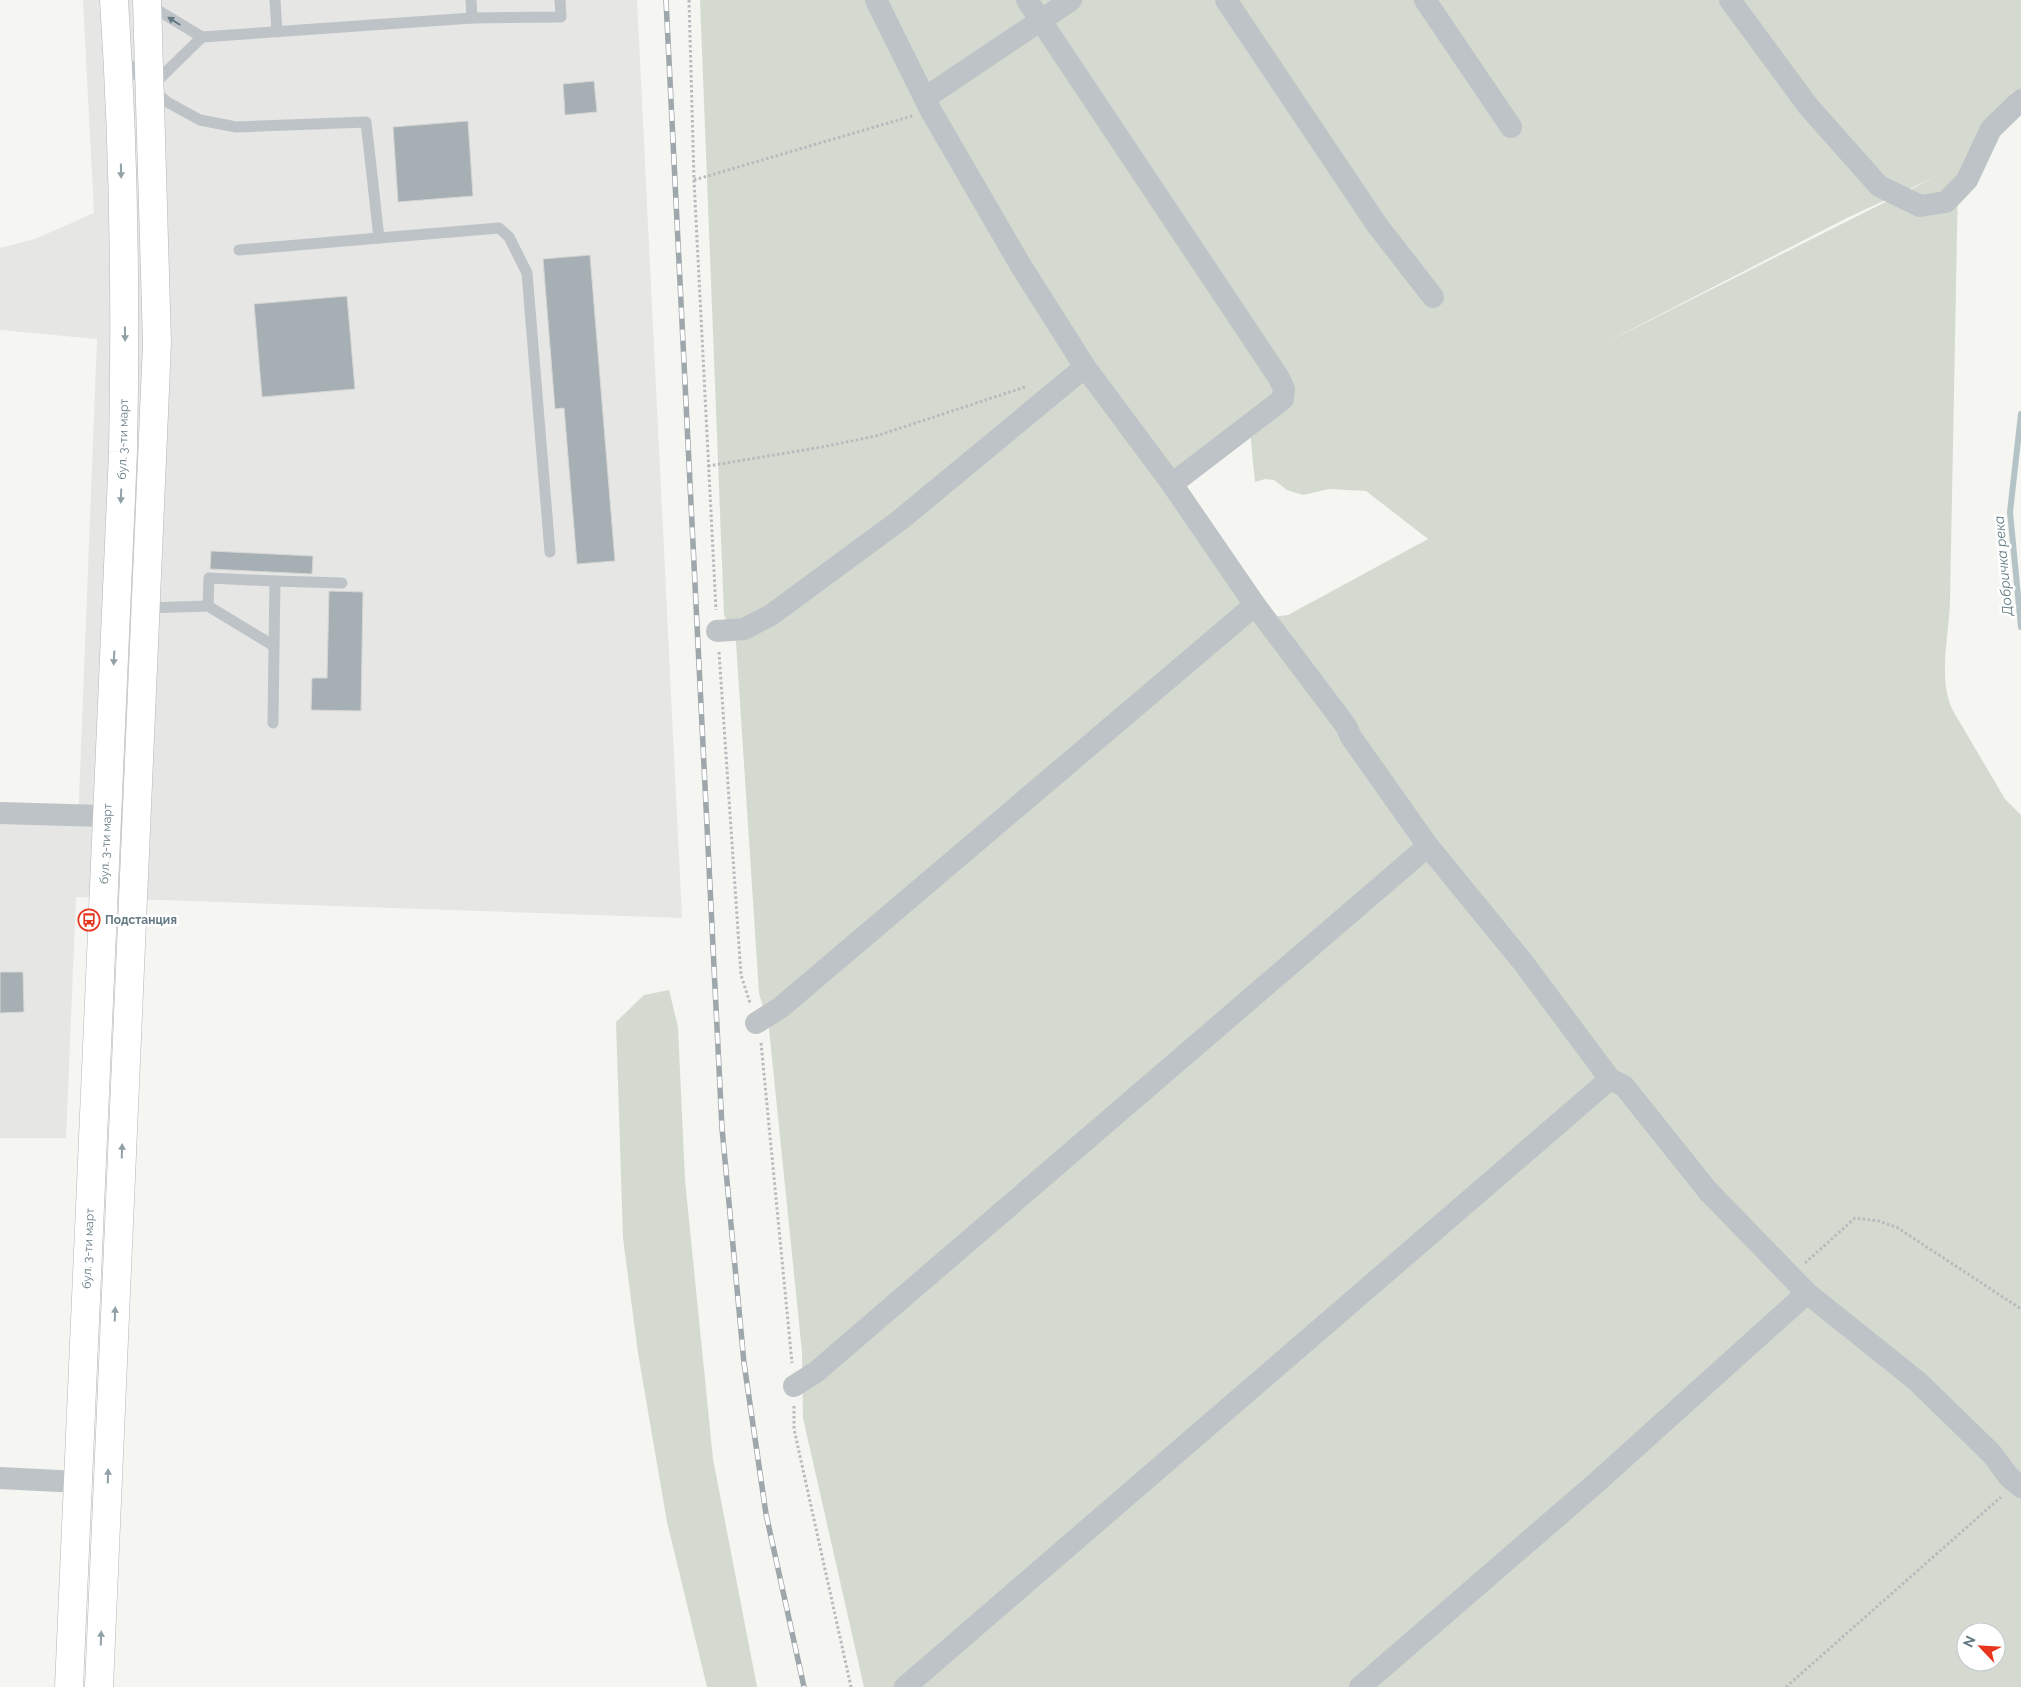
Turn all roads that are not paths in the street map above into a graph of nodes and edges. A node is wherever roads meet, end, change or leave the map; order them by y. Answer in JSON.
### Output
{"nodes":[{"id":1,"x":114,"y":0,"type":"edge"},
{"id":2,"x":274,"y":0,"type":"edge"},
{"id":3,"x":471,"y":0,"type":"edge"},
{"id":4,"x":560,"y":0,"type":"edge"},
{"id":5,"x":876,"y":0,"type":"edge"},
{"id":6,"x":1027,"y":0,"type":"edge"},
{"id":7,"x":1071,"y":0,"type":"edge"},
{"id":8,"x":1226,"y":0,"type":"edge"},
{"id":9,"x":1425,"y":0,"type":"edge"},
{"id":10,"x":1730,"y":0,"type":"edge"},
{"id":11,"x":147,"y":2,"type":"edge"},
{"id":12,"x":472,"y":18,"type":"junction"},
{"id":13,"x":1040,"y":20,"type":"junction"},
{"id":14,"x":277,"y":32,"type":"junction"},
{"id":15,"x":202,"y":37,"type":"junction"},
{"id":16,"x":117,"y":47,"type":"junction"},
{"id":17,"x":151,"y":88,"type":"junction"},
{"id":18,"x":2021,"y":100,"type":"edge"},
{"id":19,"x":928,"y":104,"type":"junction"},
{"id":20,"x":1511,"y":127,"type":"dead end"},
{"id":21,"x":120,"y":142,"type":"junction"},
{"id":22,"x":379,"y":238,"type":"junction"},
{"id":23,"x":239,"y":250,"type":"dead end"},
{"id":24,"x":1433,"y":297,"type":"dead end"},
{"id":25,"x":1085,"y":367,"type":"junction"},
{"id":26,"x":1172,"y":484,"type":"junction"},
{"id":27,"x":550,"y":552,"type":"dead end"},
{"id":28,"x":275,"y":581,"type":"junction"},
{"id":29,"x":342,"y":583,"type":"dead end"},
{"id":30,"x":1255,"y":605,"type":"junction"},
{"id":31,"x":208,"y":606,"type":"junction"},
{"id":32,"x":146,"y":608,"type":"junction"},
{"id":33,"x":116,"y":609,"type":"junction"},
{"id":34,"x":718,"y":631,"type":"road end"},
{"id":35,"x":274,"y":646,"type":"junction"},
{"id":36,"x":273,"y":723,"type":"dead end"},
{"id":37,"x":0,"y":813,"type":"edge"},
{"id":38,"x":137,"y":817,"type":"junction"},
{"id":39,"x":107,"y":818,"type":"junction"},
{"id":40,"x":1428,"y":846,"type":"junction"},
{"id":41,"x":756,"y":1024,"type":"road end"},
{"id":42,"x":1610,"y":1079,"type":"junction"},
{"id":43,"x":1806,"y":1293,"type":"junction"},
{"id":44,"x":794,"y":1386,"type":"road end"},
{"id":45,"x":0,"y":1478,"type":"edge"},
{"id":46,"x":78,"y":1482,"type":"junction"},
{"id":47,"x":2019,"y":1485,"type":"edge"},
{"id":48,"x":69,"y":1687,"type":"edge"},
{"id":49,"x":99,"y":1687,"type":"edge"},
{"id":50,"x":904,"y":1687,"type":"edge"},
{"id":51,"x":1360,"y":1687,"type":"edge"}],
"edges":[{"from":1,"to":16,"type":"main road","name":"бул. 3-ти март"},
{"from":2,"to":14,"type":"lane"},
{"from":3,"to":12,"type":"lane"},
{"from":4,"to":12,"type":"lane"},
{"from":5,"to":19,"type":"street"},
{"from":6,"to":13,"type":"street"},
{"from":7,"to":13,"type":"street"},
{"from":8,"to":24,"type":"street"},
{"from":9,"to":20,"type":"street"},
{"from":10,"to":18,"type":"street"},
{"from":15,"to":11,"type":"lane","one_way":true},
{"from":11,"to":17,"type":"main road"},
{"from":12,"to":14,"type":"lane"},
{"from":13,"to":19,"type":"street"},
{"from":13,"to":26,"type":"street"},
{"from":14,"to":15,"type":"lane"},
{"from":15,"to":17,"type":"lane"},
{"from":16,"to":17,"type":"lane"},
{"from":16,"to":21,"type":"main road","name":"бул. 3-ти март"},
{"from":17,"to":21,"type":"lane"},
{"from":17,"to":22,"type":"lane"},
{"from":17,"to":32,"type":"main road"},
{"from":19,"to":25,"type":"street"},
{"from":21,"to":33,"type":"main road","name":"бул. 3-ти март","one_way":true},
{"from":22,"to":23,"type":"lane"},
{"from":22,"to":27,"type":"lane"},
{"from":25,"to":26,"type":"street"},
{"from":25,"to":34,"type":"street"},
{"from":26,"to":30,"type":"street"},
{"from":28,"to":29,"type":"lane"},
{"from":28,"to":31,"type":"lane"},
{"from":28,"to":35,"type":"lane"},
{"from":30,"to":40,"type":"street"},
{"from":30,"to":41,"type":"street"},
{"from":31,"to":32,"type":"lane"},
{"from":31,"to":35,"type":"lane"},
{"from":32,"to":33,"type":"lane"},
{"from":32,"to":38,"type":"main road"},
{"from":33,"to":39,"type":"main road","name":"бул. 3-ти март","one_way":true},
{"from":35,"to":36,"type":"lane"},
{"from":37,"to":39,"type":"street"},
{"from":38,"to":39,"type":"street"},
{"from":49,"to":38,"type":"main road","one_way":true},
{"from":39,"to":46,"type":"main road","name":"бул. 3-ти март"},
{"from":40,"to":42,"type":"street"},
{"from":40,"to":44,"type":"street"},
{"from":42,"to":43,"type":"street"},
{"from":42,"to":50,"type":"street"},
{"from":43,"to":47,"type":"street"},
{"from":43,"to":51,"type":"street"},
{"from":45,"to":46,"type":"street"},
{"from":46,"to":48,"type":"main road","name":"бул. 3-ти март"}]}
